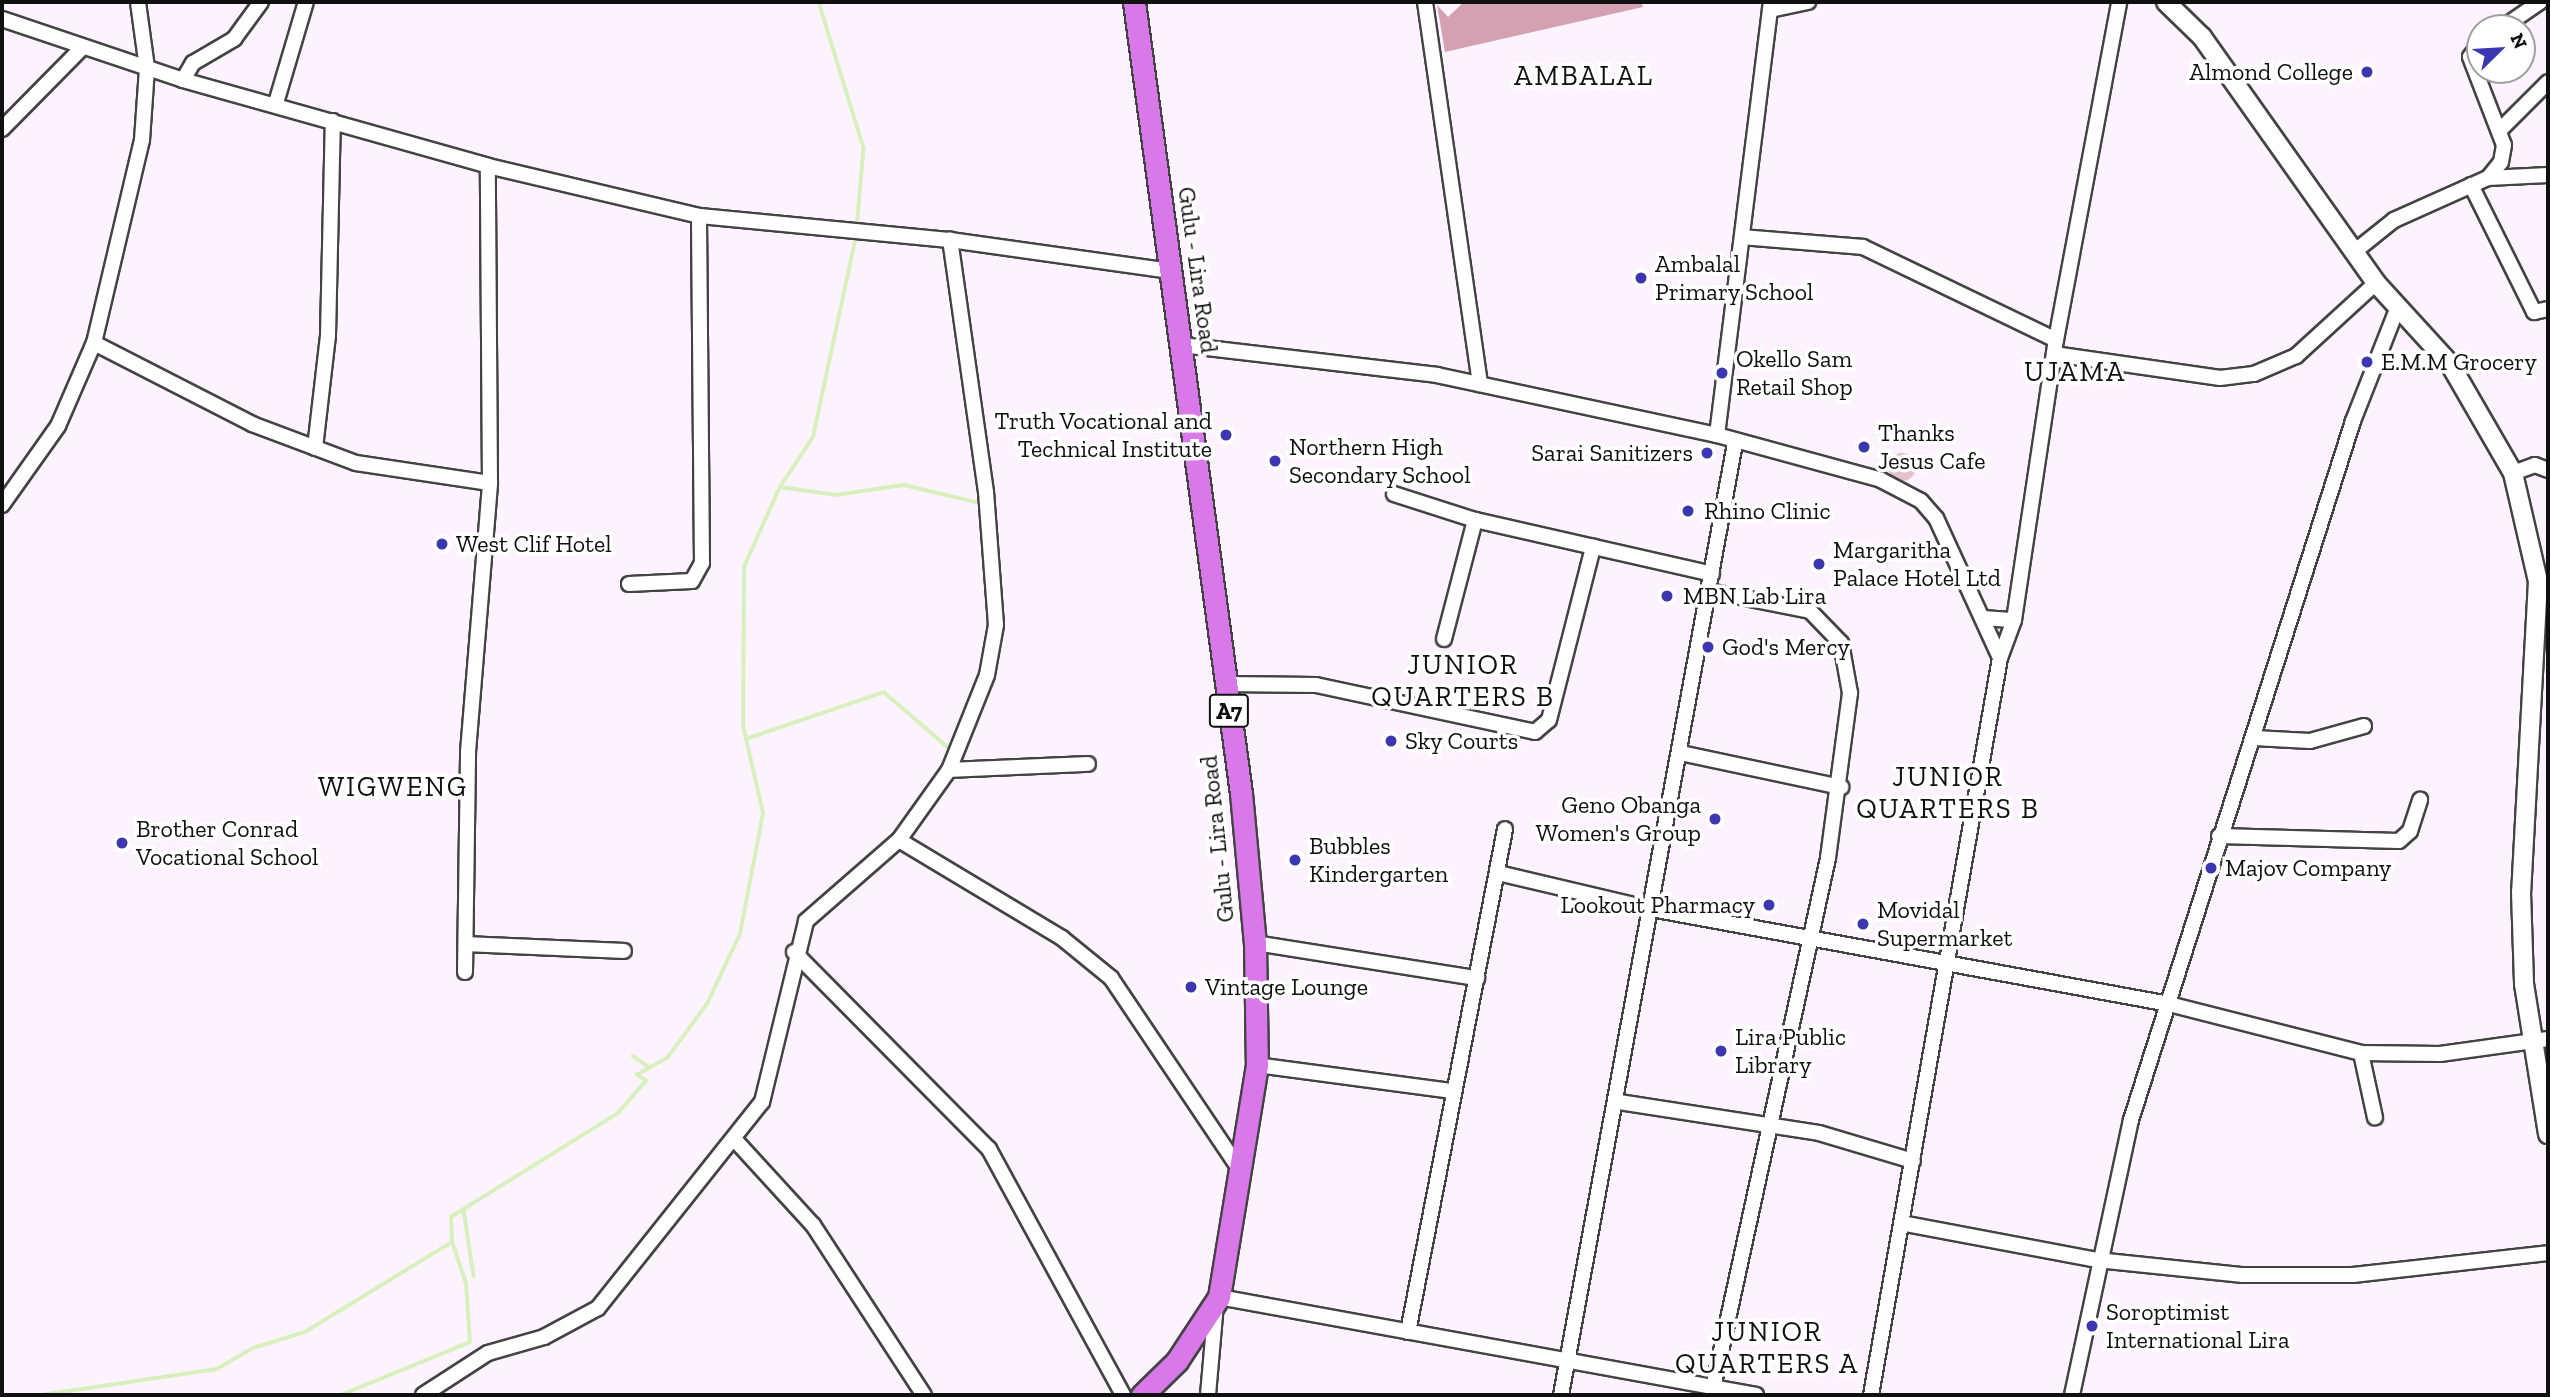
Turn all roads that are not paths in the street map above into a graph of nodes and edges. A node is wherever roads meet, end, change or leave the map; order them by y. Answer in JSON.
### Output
{"nodes":[{"id":1,"x":138,"y":2,"type":"edge"},
{"id":2,"x":261,"y":2,"type":"edge"},
{"id":3,"x":306,"y":2,"type":"edge"},
{"id":4,"x":1134,"y":2,"type":"edge"},
{"id":5,"x":1425,"y":2,"type":"edge"},
{"id":6,"x":1808,"y":2,"type":"edge"},
{"id":7,"x":2119,"y":2,"type":"edge"},
{"id":8,"x":2166,"y":2,"type":"edge"},
{"id":9,"x":2540,"y":2,"type":"edge"},
{"id":10,"x":1771,"y":6,"type":"edge"},
{"id":11,"x":2522,"y":14,"type":"edge"},
{"id":12,"x":2,"y":19,"type":"edge"},
{"id":13,"x":81,"y":49,"type":"junction"},
{"id":14,"x":148,"y":68,"type":"junction"},
{"id":15,"x":183,"y":80,"type":"junction"},
{"id":16,"x":2548,"y":82,"type":"edge"},
{"id":17,"x":2482,"y":84,"type":"edge"},
{"id":18,"x":276,"y":103,"type":"junction"},
{"id":19,"x":333,"y":121,"type":"junction"},
{"id":20,"x":2,"y":129,"type":"edge"},
{"id":21,"x":2501,"y":129,"type":"junction"},
{"id":22,"x":488,"y":166,"type":"junction"},
{"id":23,"x":2548,"y":175,"type":"edge"},
{"id":24,"x":2487,"y":178,"type":"junction"},
{"id":25,"x":2471,"y":185,"type":"junction"},
{"id":26,"x":699,"y":216,"type":"junction"},
{"id":27,"x":1742,"y":237,"type":"junction"},
{"id":28,"x":950,"y":240,"type":"junction"},
{"id":29,"x":2354,"y":253,"type":"junction"},
{"id":30,"x":1171,"y":271,"type":"junction"},
{"id":31,"x":2376,"y":282,"type":"junction"},
{"id":32,"x":2398,"y":307,"type":"junction"},
{"id":33,"x":2548,"y":309,"type":"edge"},
{"id":34,"x":94,"y":343,"type":"junction"},
{"id":35,"x":1182,"y":345,"type":"junction"},
{"id":36,"x":2055,"y":347,"type":"junction"},
{"id":37,"x":1480,"y":384,"type":"junction"},
{"id":38,"x":1717,"y":435,"type":"junction"},
{"id":39,"x":1735,"y":443,"type":"junction"},
{"id":40,"x":315,"y":448,"type":"junction"},
{"id":41,"x":2548,"y":470,"type":"edge"},
{"id":42,"x":2513,"y":474,"type":"junction"},
{"id":43,"x":490,"y":483,"type":"junction"},
{"id":44,"x":1394,"y":494,"type":"dead end"},
{"id":45,"x":3,"y":501,"type":"edge"},
{"id":46,"x":1475,"y":520,"type":"junction"},
{"id":47,"x":1593,"y":547,"type":"junction"},
{"id":48,"x":1712,"y":573,"type":"junction"},
{"id":49,"x":629,"y":584,"type":"dead end"},
{"id":50,"x":1709,"y":590,"type":"junction"},
{"id":51,"x":1983,"y":618,"type":"junction"},
{"id":52,"x":2014,"y":620,"type":"junction"},
{"id":53,"x":1444,"y":639,"type":"dead end"},
{"id":54,"x":2000,"y":658,"type":"junction"},
{"id":55,"x":1224,"y":684,"type":"junction"},
{"id":56,"x":2364,"y":726,"type":"dead end"},
{"id":57,"x":2254,"y":738,"type":"junction"},
{"id":58,"x":1681,"y":753,"type":"junction"},
{"id":59,"x":1088,"y":764,"type":"dead end"},
{"id":60,"x":949,"y":770,"type":"junction"},
{"id":61,"x":1841,"y":787,"type":"junction"},
{"id":62,"x":2420,"y":800,"type":"dead end"},
{"id":63,"x":1505,"y":829,"type":"dead end"},
{"id":64,"x":2219,"y":836,"type":"junction"},
{"id":65,"x":899,"y":840,"type":"junction"},
{"id":66,"x":1499,"y":873,"type":"junction"},
{"id":67,"x":1651,"y":909,"type":"junction"},
{"id":68,"x":1812,"y":938,"type":"junction"},
{"id":69,"x":1255,"y":943,"type":"junction"},
{"id":70,"x":466,"y":944,"type":"junction"},
{"id":71,"x":624,"y":951,"type":"dead end"},
{"id":72,"x":794,"y":952,"type":"junction"},
{"id":73,"x":1950,"y":964,"type":"junction"},
{"id":74,"x":465,"y":972,"type":"dead end"},
{"id":75,"x":1477,"y":978,"type":"junction"},
{"id":76,"x":2169,"y":1004,"type":"junction"},
{"id":77,"x":2540,"y":1041,"type":"edge"},
{"id":78,"x":2361,"y":1053,"type":"junction"},
{"id":79,"x":1257,"y":1065,"type":"junction"},
{"id":80,"x":1453,"y":1091,"type":"junction"},
{"id":81,"x":1619,"y":1101,"type":"junction"},
{"id":82,"x":2375,"y":1118,"type":"dead end"},
{"id":83,"x":1774,"y":1124,"type":"junction"},
{"id":84,"x":2548,"y":1134,"type":"edge"},
{"id":85,"x":734,"y":1140,"type":"junction"},
{"id":86,"x":1913,"y":1161,"type":"junction"},
{"id":87,"x":1243,"y":1174,"type":"junction"},
{"id":88,"x":1901,"y":1223,"type":"junction"},
{"id":89,"x":2548,"y":1253,"type":"edge"},
{"id":90,"x":2096,"y":1260,"type":"junction"},
{"id":91,"x":1217,"y":1300,"type":"junction"},
{"id":92,"x":1408,"y":1332,"type":"junction"},
{"id":93,"x":1569,"y":1363,"type":"junction"},
{"id":94,"x":1713,"y":1388,"type":"junction"},
{"id":95,"x":423,"y":1395,"type":"edge"},
{"id":96,"x":924,"y":1395,"type":"edge"},
{"id":97,"x":1123,"y":1395,"type":"edge"},
{"id":98,"x":1142,"y":1395,"type":"edge"},
{"id":99,"x":1208,"y":1395,"type":"edge"},
{"id":100,"x":1562,"y":1395,"type":"edge"},
{"id":101,"x":1756,"y":1395,"type":"edge"},
{"id":102,"x":1871,"y":1395,"type":"edge"},
{"id":103,"x":2072,"y":1395,"type":"edge"}],
"edges":[{"from":1,"to":14,"type":"street"},
{"from":2,"to":15,"type":"street"},
{"from":3,"to":18,"type":"street"},
{"from":4,"to":30,"type":"main road","name":"Gulu - Lira Road","number":"A7"},
{"from":5,"to":37,"type":"street"},
{"from":6,"to":10,"type":"street"},
{"from":7,"to":36,"type":"street"},
{"from":8,"to":29,"type":"street"},
{"from":9,"to":11,"type":"street"},
{"from":10,"to":27,"type":"street"},
{"from":12,"to":13,"type":"street"},
{"from":13,"to":14,"type":"street"},
{"from":13,"to":20,"type":"street"},
{"from":14,"to":15,"type":"street"},
{"from":14,"to":34,"type":"street"},
{"from":15,"to":18,"type":"street"},
{"from":16,"to":21,"type":"street"},
{"from":17,"to":21,"type":"street"},
{"from":18,"to":19,"type":"street"},
{"from":19,"to":22,"type":"street"},
{"from":19,"to":40,"type":"street"},
{"from":21,"to":24,"type":"street"},
{"from":22,"to":26,"type":"street"},
{"from":22,"to":43,"type":"street"},
{"from":23,"to":24,"type":"street"},
{"from":24,"to":25,"type":"street"},
{"from":25,"to":29,"type":"street"},
{"from":25,"to":33,"type":"street"},
{"from":26,"to":28,"type":"street"},
{"from":26,"to":49,"type":"street"},
{"from":27,"to":36,"type":"street"},
{"from":27,"to":38,"type":"street"},
{"from":28,"to":30,"type":"street"},
{"from":28,"to":60,"type":"street"},
{"from":29,"to":31,"type":"street"},
{"from":30,"to":35,"type":"main road","name":"Gulu - Lira Road","number":"A7"},
{"from":31,"to":32,"type":"street"},
{"from":31,"to":36,"type":"street"},
{"from":32,"to":42,"type":"street"},
{"from":32,"to":57,"type":"street"},
{"from":34,"to":40,"type":"street"},
{"from":34,"to":45,"type":"street"},
{"from":35,"to":37,"type":"street"},
{"from":35,"to":55,"type":"main road","name":"Gulu - Lira Road","number":"A7"},
{"from":36,"to":52,"type":"street"},
{"from":37,"to":38,"type":"street"},
{"from":38,"to":39,"type":"street"},
{"from":39,"to":48,"type":"street"},
{"from":39,"to":51,"type":"street"},
{"from":40,"to":43,"type":"street"},
{"from":41,"to":42,"type":"street"},
{"from":42,"to":77,"type":"street"},
{"from":43,"to":70,"type":"street"},
{"from":44,"to":46,"type":"street"},
{"from":46,"to":47,"type":"street"},
{"from":46,"to":53,"type":"street"},
{"from":47,"to":48,"type":"street"},
{"from":47,"to":55,"type":"street"},
{"from":48,"to":50,"type":"street"},
{"from":50,"to":58,"type":"street"},
{"from":50,"to":61,"type":"street"},
{"from":51,"to":52,"type":"street"},
{"from":51,"to":54,"type":"street"},
{"from":52,"to":54,"type":"street"},
{"from":54,"to":73,"type":"street"},
{"from":55,"to":69,"type":"main road","name":"Gulu - Lira Road","number":"A7"},
{"from":56,"to":57,"type":"street"},
{"from":57,"to":64,"type":"street"},
{"from":58,"to":61,"type":"street"},
{"from":58,"to":67,"type":"street"},
{"from":59,"to":60,"type":"street"},
{"from":60,"to":65,"type":"street"},
{"from":61,"to":68,"type":"street"},
{"from":62,"to":64,"type":"street"},
{"from":63,"to":66,"type":"street"},
{"from":64,"to":76,"type":"street"},
{"from":65,"to":72,"type":"street"},
{"from":65,"to":87,"type":"street"},
{"from":66,"to":67,"type":"street"},
{"from":66,"to":75,"type":"street"},
{"from":67,"to":68,"type":"street"},
{"from":67,"to":81,"type":"street"},
{"from":68,"to":73,"type":"street"},
{"from":68,"to":83,"type":"street"},
{"from":69,"to":75,"type":"street"},
{"from":69,"to":79,"type":"main road","name":"Gulu - Lira Road","number":"A7"},
{"from":70,"to":71,"type":"street"},
{"from":70,"to":74,"type":"street"},
{"from":72,"to":85,"type":"street"},
{"from":72,"to":97,"type":"street"},
{"from":73,"to":76,"type":"street"},
{"from":73,"to":86,"type":"street"},
{"from":75,"to":80,"type":"street"},
{"from":76,"to":78,"type":"street"},
{"from":76,"to":90,"type":"street"},
{"from":77,"to":78,"type":"street"},
{"from":77,"to":84,"type":"street"},
{"from":78,"to":82,"type":"street"},
{"from":79,"to":80,"type":"street"},
{"from":79,"to":87,"type":"main road","name":"Gulu - Lira Road","number":"A7"},
{"from":80,"to":92,"type":"street"},
{"from":81,"to":83,"type":"street"},
{"from":81,"to":93,"type":"street"},
{"from":83,"to":86,"type":"street"},
{"from":83,"to":94,"type":"street"},
{"from":85,"to":95,"type":"street"},
{"from":85,"to":96,"type":"street"},
{"from":86,"to":88,"type":"street"},
{"from":87,"to":91,"type":"main road","name":"Gulu - Lira Road","number":"A7"},
{"from":88,"to":90,"type":"street"},
{"from":88,"to":102,"type":"street"},
{"from":89,"to":90,"type":"street"},
{"from":90,"to":103,"type":"street"},
{"from":91,"to":92,"type":"street"},
{"from":91,"to":98,"type":"main road","name":"Gulu - Lira Road","number":"A7"},
{"from":91,"to":99,"type":"street"},
{"from":92,"to":93,"type":"street"},
{"from":93,"to":94,"type":"street"},
{"from":93,"to":100,"type":"street"},
{"from":94,"to":101,"type":"street"}]}
